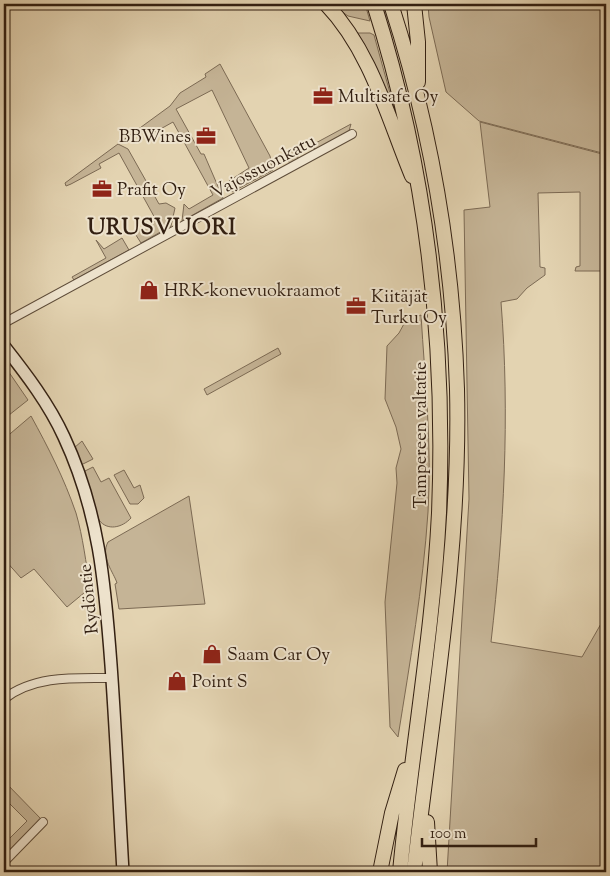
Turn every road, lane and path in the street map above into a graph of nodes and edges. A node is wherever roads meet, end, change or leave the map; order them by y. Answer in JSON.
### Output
{"nodes":[{"id":1,"x":326,"y":4,"type":"edge"},
{"id":2,"x":374,"y":4,"type":"edge"},
{"id":3,"x":391,"y":4,"type":"edge"},
{"id":4,"x":414,"y":4,"type":"edge"},
{"id":5,"x":418,"y":100,"type":"junction"},
{"id":6,"x":352,"y":134,"type":"dead end"},
{"id":7,"x":423,"y":205,"type":"junction"},
{"id":8,"x":4,"y":323,"type":"edge"},
{"id":9,"x":4,"y":346,"type":"edge"},
{"id":10,"x":112,"y":678,"type":"junction"},
{"id":11,"x":4,"y":699,"type":"edge"},
{"id":12,"x":416,"y":733,"type":"junction"},
{"id":13,"x":425,"y":773,"type":"junction"},
{"id":14,"x":43,"y":822,"type":"dead end"},
{"id":15,"x":4,"y":862,"type":"edge"},
{"id":16,"x":124,"y":872,"type":"edge"},
{"id":17,"x":380,"y":872,"type":"edge"},
{"id":18,"x":400,"y":872,"type":"edge"},
{"id":19,"x":414,"y":872,"type":"edge"},
{"id":20,"x":430,"y":872,"type":"edge"}],
"edges":[{"from":1,"to":7,"type":"highway"},
{"from":2,"to":7,"type":"highway","name":"Tampereen valtatie"},
{"from":3,"to":5,"type":"highway","name":"Tampereen valtatie"},
{"from":4,"to":5,"type":"highway"},
{"from":5,"to":13,"type":"highway","name":"Tampereen valtatie"},
{"from":6,"to":8,"type":"street","name":"Vajossuonkatu"},
{"from":7,"to":12,"type":"highway","name":"Tampereen valtatie"},
{"from":9,"to":10,"type":"street","name":"Rydöntie"},
{"from":10,"to":11,"type":"street"},
{"from":10,"to":16,"type":"street","name":"Rydöntie"},
{"from":12,"to":17,"type":"highway"},
{"from":12,"to":18,"type":"highway","name":"Tampereen valtatie"},
{"from":13,"to":19,"type":"highway","name":"Tampereen valtatie"},
{"from":13,"to":20,"type":"highway"},
{"from":14,"to":15,"type":"street"}]}
